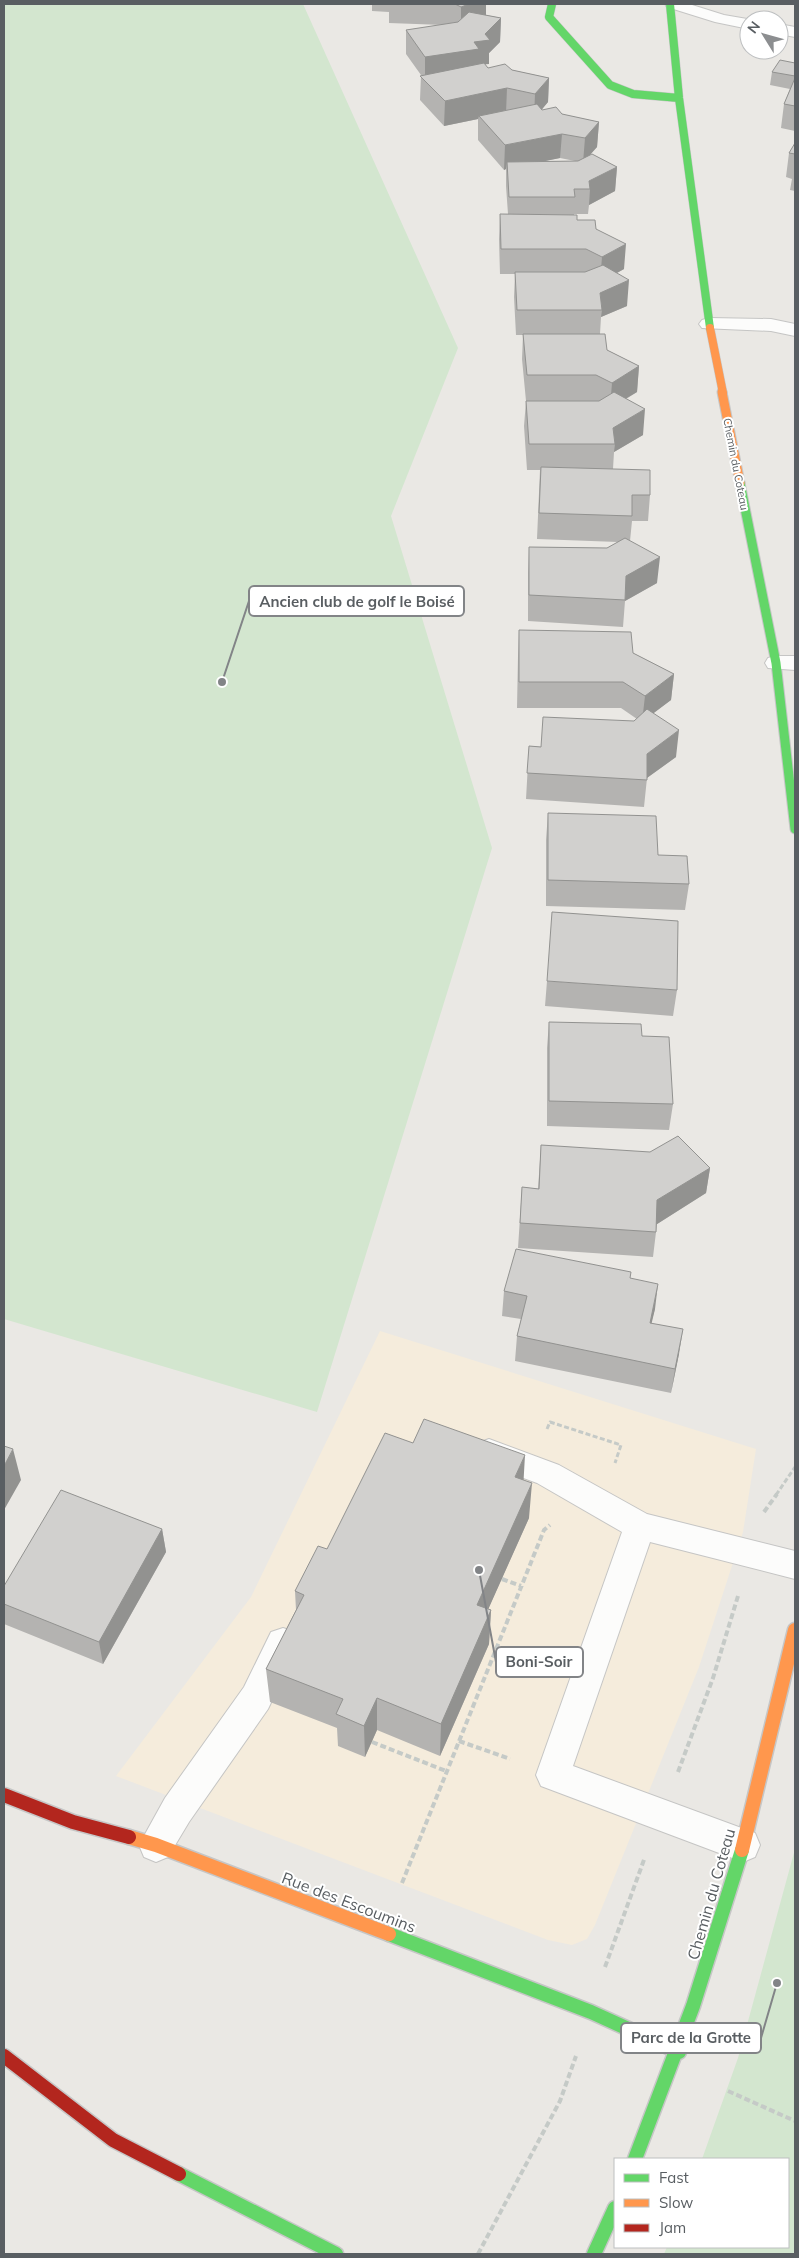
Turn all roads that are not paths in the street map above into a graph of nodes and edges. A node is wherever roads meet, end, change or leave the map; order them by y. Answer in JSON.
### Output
{"nodes":[{"id":1,"x":552,"y":4,"type":"edge"},
{"id":2,"x":671,"y":4,"type":"edge"},
{"id":3,"x":739,"y":22,"type":"edge"},
{"id":4,"x":679,"y":98,"type":"junction"},
{"id":5,"x":709,"y":324,"type":"junction"},
{"id":6,"x":795,"y":330,"type":"edge"},
{"id":7,"x":786,"y":663,"type":"edge"},
{"id":8,"x":795,"y":829,"type":"edge"},
{"id":9,"x":462,"y":1442,"type":"edge"},
{"id":10,"x":640,"y":1526,"type":"junction"},
{"id":11,"x":795,"y":1565,"type":"edge"},
{"id":12,"x":795,"y":1630,"type":"edge"},
{"id":13,"x":287,"y":1634,"type":"edge"},
{"id":14,"x":4,"y":1795,"type":"edge"},
{"id":15,"x":156,"y":1845,"type":"junction"},
{"id":16,"x":743,"y":1845,"type":"junction"},
{"id":17,"x":679,"y":2052,"type":"junction"},
{"id":18,"x":4,"y":2056,"type":"edge"},
{"id":19,"x":635,"y":2158,"type":"edge"},
{"id":20,"x":614,"y":2210,"type":"edge"},
{"id":21,"x":336,"y":2254,"type":"edge"},
{"id":22,"x":594,"y":2254,"type":"edge"}],
"edges":[{"from":1,"to":4,"type":"street"},
{"from":2,"to":3,"type":"street"},
{"from":2,"to":4,"type":"street","name":"Chemin du Coteau"},
{"from":4,"to":5,"type":"street","name":"Chemin du Coteau"},
{"from":5,"to":6,"type":"street"},
{"from":5,"to":7,"type":"street","name":"Chemin du Coteau"},
{"from":7,"to":8,"type":"street","name":"Chemin du Coteau"},
{"from":9,"to":10,"type":"street"},
{"from":10,"to":11,"type":"street"},
{"from":10,"to":16,"type":"street"},
{"from":12,"to":16,"type":"street","name":"Chemin du Coteau"},
{"from":13,"to":15,"type":"street"},
{"from":14,"to":15,"type":"street","name":"Rue des Escoumins"},
{"from":15,"to":17,"type":"street","name":"Rue des Escoumins"},
{"from":16,"to":17,"type":"street","name":"Chemin du Coteau"},
{"from":17,"to":19,"type":"street","name":"Chemin du Coteau"},
{"from":18,"to":21,"type":"street"},
{"from":20,"to":22,"type":"street"}]}
